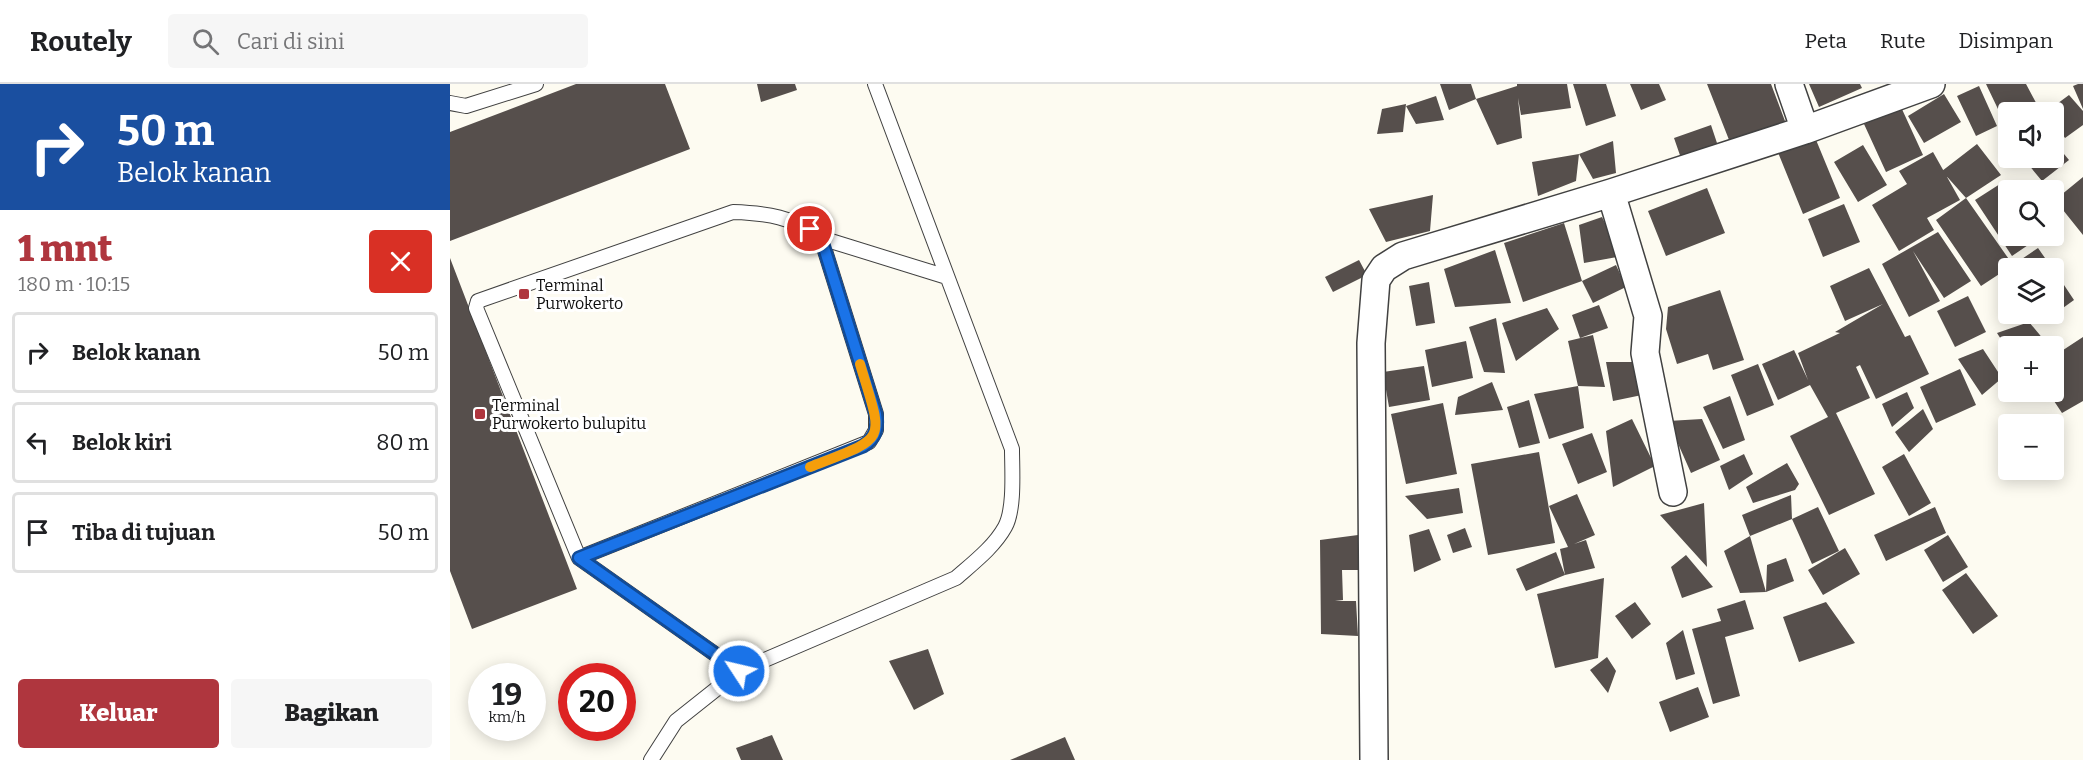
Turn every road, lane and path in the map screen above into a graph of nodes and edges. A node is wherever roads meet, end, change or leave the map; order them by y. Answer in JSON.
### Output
{"nodes":[{"id":1,"x":536,"y":84,"type":"edge"},
{"id":2,"x":875,"y":84,"type":"edge"},
{"id":3,"x":1789,"y":84,"type":"edge"},
{"id":4,"x":1931,"y":84,"type":"edge"},
{"id":5,"x":450,"y":103,"type":"edge"},
{"id":6,"x":1805,"y":130,"type":"junction"},
{"id":7,"x":1611,"y":193,"type":"junction"},
{"id":8,"x":821,"y":238,"type":"junction"},
{"id":9,"x":947,"y":277,"type":"junction"},
{"id":10,"x":1673,"y":492,"type":"dead end"},
{"id":11,"x":579,"y":558,"type":"junction"},
{"id":12,"x":739,"y":671,"type":"junction"},
{"id":13,"x":651,"y":760,"type":"edge"},
{"id":14,"x":1374,"y":760,"type":"edge"}],
"edges":[{"from":1,"to":5,"type":"lane"},
{"from":2,"to":9,"type":"lane"},
{"from":3,"to":6,"type":"street"},
{"from":4,"to":6,"type":"street"},
{"from":6,"to":7,"type":"street"},
{"from":7,"to":10,"type":"street"},
{"from":7,"to":14,"type":"street"},
{"from":8,"to":9,"type":"lane"},
{"from":8,"to":11,"type":"lane"},
{"from":8,"to":11,"type":"lane"},
{"from":9,"to":12,"type":"lane"},
{"from":11,"to":12,"type":"lane"},
{"from":12,"to":13,"type":"lane"}]}
